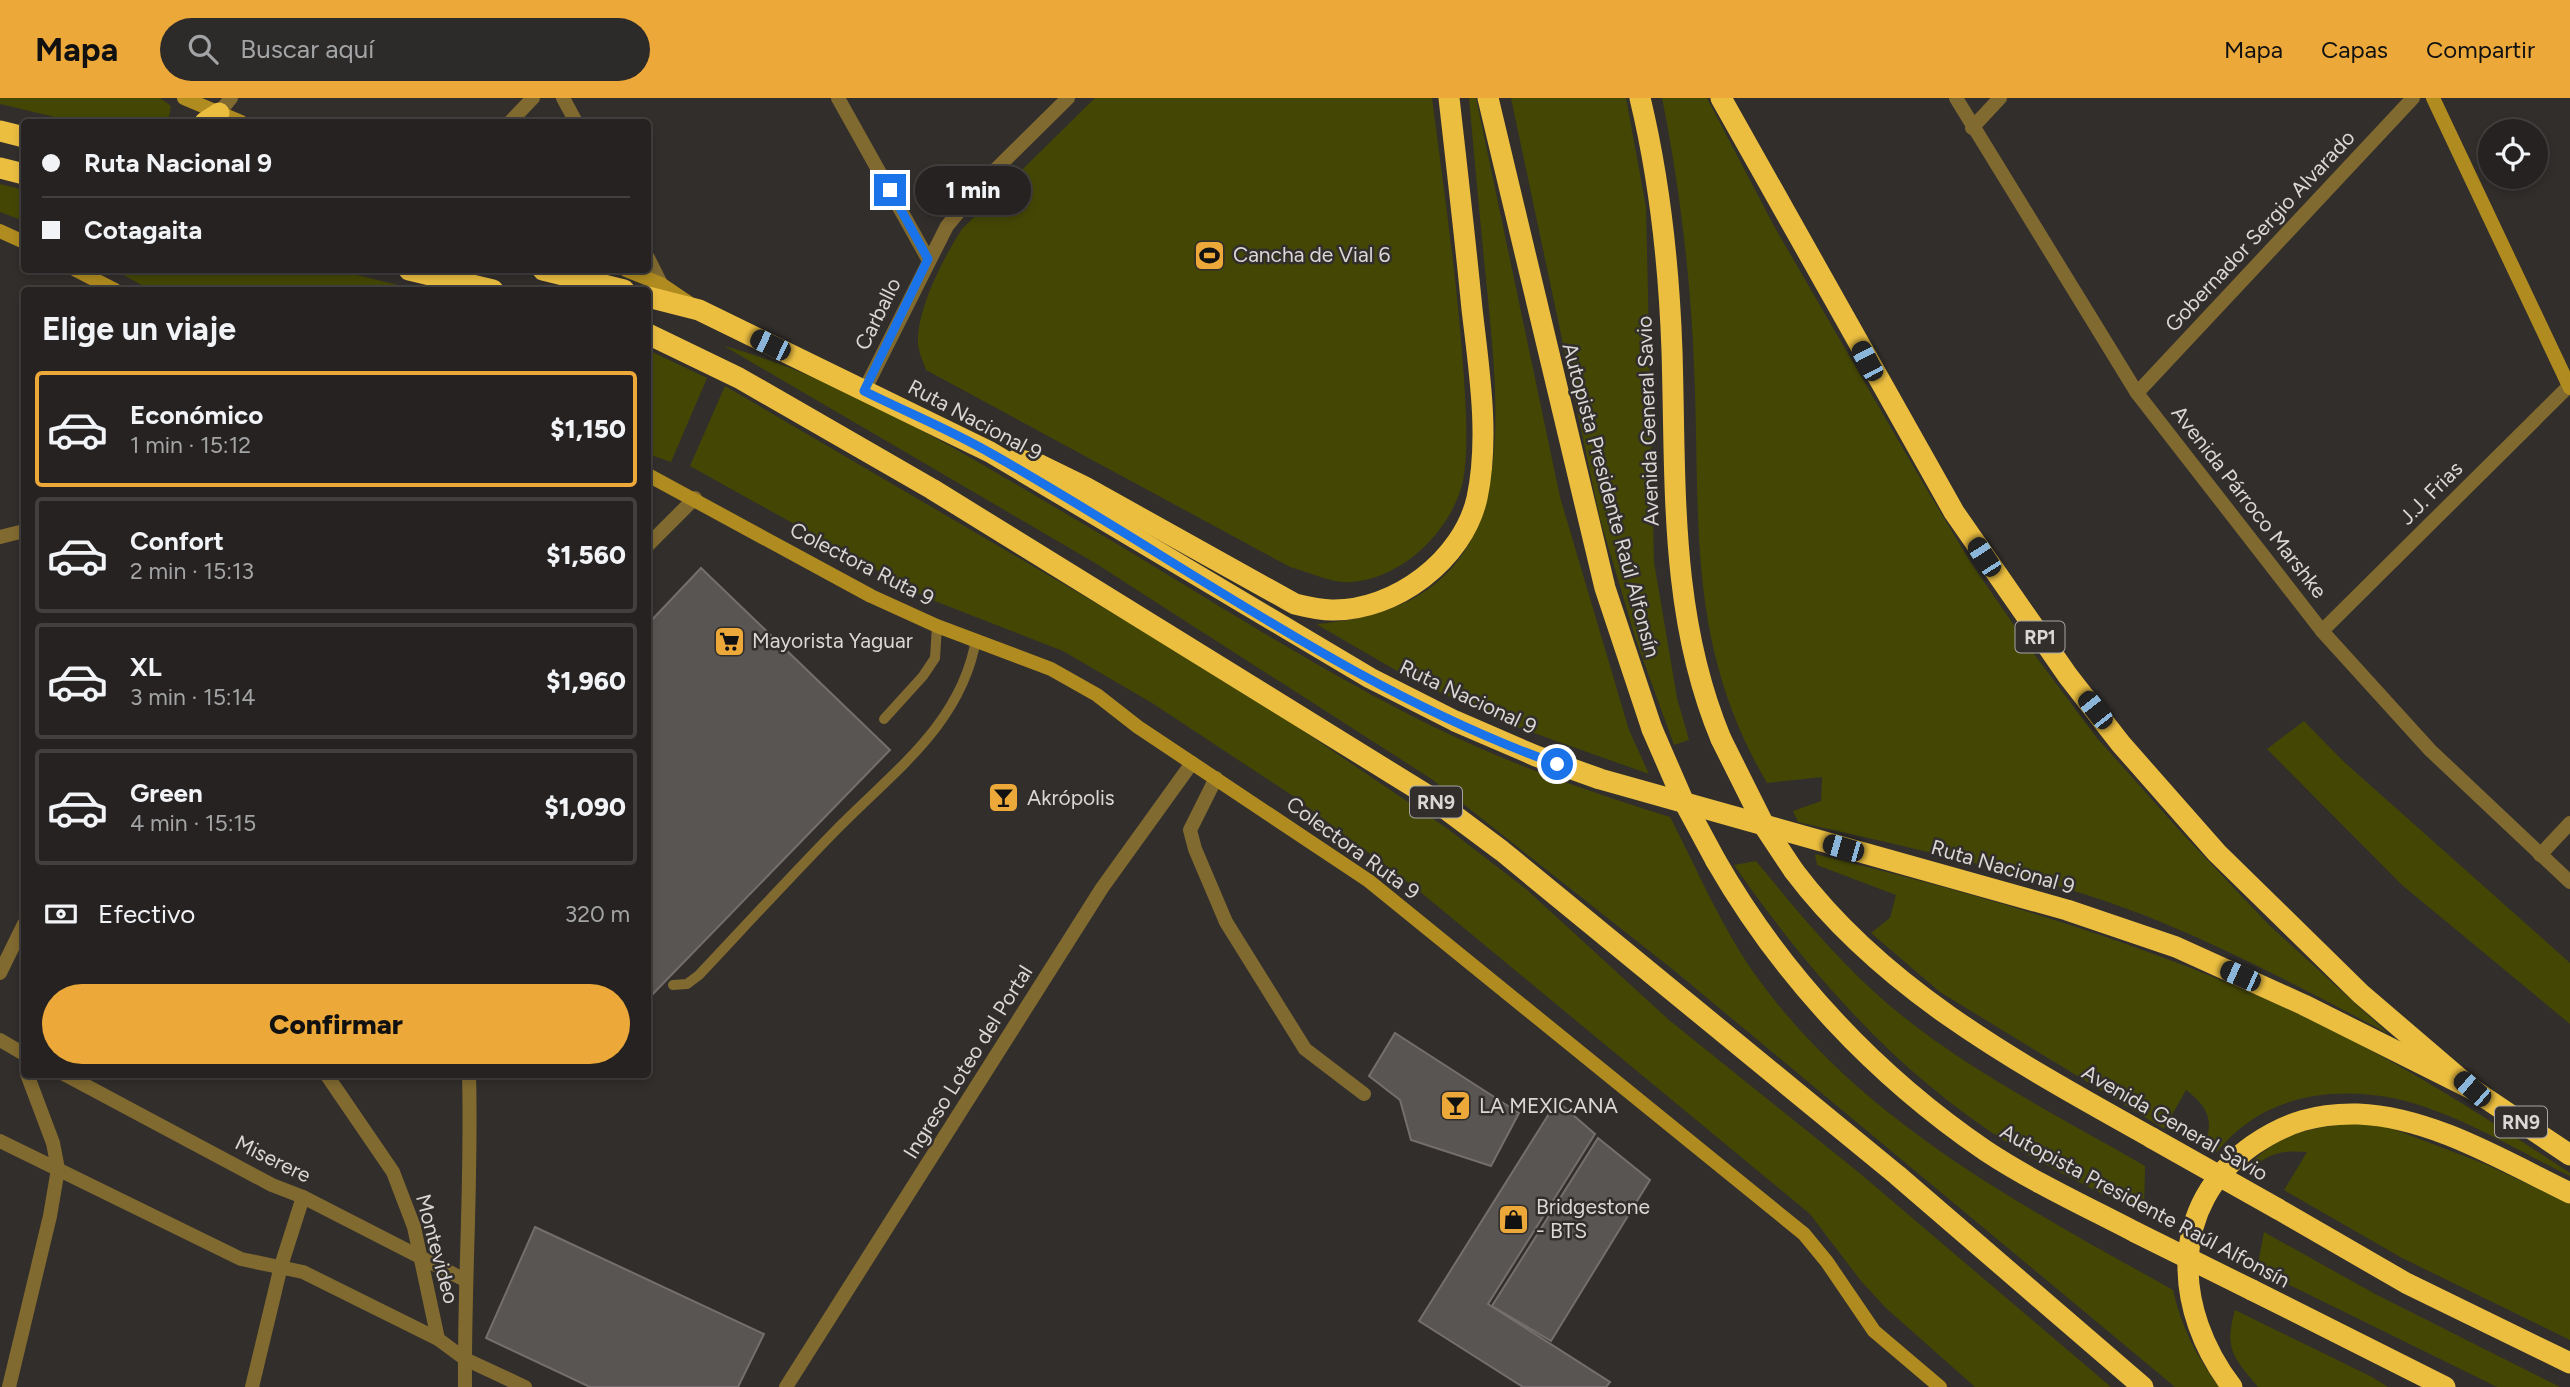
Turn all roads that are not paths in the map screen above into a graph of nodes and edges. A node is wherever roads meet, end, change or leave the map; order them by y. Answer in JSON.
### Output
{"nodes":[{"id":1,"x":184,"y":98,"type":"edge"},
{"id":2,"x":533,"y":98,"type":"edge"},
{"id":3,"x":563,"y":98,"type":"edge"},
{"id":4,"x":838,"y":98,"type":"edge"},
{"id":5,"x":1068,"y":98,"type":"edge"},
{"id":6,"x":1449,"y":98,"type":"edge"},
{"id":7,"x":1488,"y":98,"type":"edge"},
{"id":8,"x":1640,"y":98,"type":"edge"},
{"id":9,"x":1721,"y":98,"type":"edge"},
{"id":10,"x":1956,"y":98,"type":"edge"},
{"id":11,"x":2000,"y":98,"type":"edge"},
{"id":12,"x":2413,"y":98,"type":"edge"},
{"id":13,"x":2433,"y":98,"type":"edge"},
{"id":14,"x":218,"y":111,"type":"edge"},
{"id":15,"x":235,"y":119,"type":"edge"},
{"id":16,"x":513,"y":119,"type":"edge"},
{"id":17,"x":574,"y":119,"type":"edge"},
{"id":18,"x":1972,"y":128,"type":"junction"},
{"id":19,"x":0,"y":131,"type":"edge"},
{"id":20,"x":21,"y":136,"type":"edge"},
{"id":21,"x":0,"y":168,"type":"edge"},
{"id":22,"x":21,"y":173,"type":"edge"},
{"id":23,"x":0,"y":231,"type":"edge"},
{"id":24,"x":21,"y":241,"type":"edge"},
{"id":25,"x":928,"y":259,"type":"junction"},
{"id":26,"x":82,"y":273,"type":"edge"},
{"id":27,"x":422,"y":273,"type":"edge"},
{"id":28,"x":555,"y":273,"type":"edge"},
{"id":29,"x":630,"y":273,"type":"edge"},
{"id":30,"x":109,"y":287,"type":"edge"},
{"id":31,"x":480,"y":287,"type":"edge"},
{"id":32,"x":612,"y":287,"type":"edge"},
{"id":33,"x":650,"y":287,"type":"edge"},
{"id":34,"x":654,"y":290,"type":"edge"},
{"id":35,"x":651,"y":335,"type":"edge"},
{"id":36,"x":2570,"y":386,"type":"edge"},
{"id":37,"x":864,"y":391,"type":"junction"},
{"id":38,"x":2137,"y":393,"type":"junction"},
{"id":39,"x":990,"y":452,"type":"junction"},
{"id":40,"x":651,"y":476,"type":"edge"},
{"id":41,"x":695,"y":498,"type":"junction"},
{"id":42,"x":21,"y":532,"type":"edge"},
{"id":43,"x":0,"y":537,"type":"edge"},
{"id":44,"x":651,"y":542,"type":"edge"},
{"id":45,"x":937,"y":626,"type":"junction"},
{"id":46,"x":2322,"y":631,"type":"junction"},
{"id":47,"x":976,"y":639,"type":"junction"},
{"id":48,"x":884,"y":719,"type":"dead end"},
{"id":49,"x":1192,"y":763,"type":"junction"},
{"id":50,"x":1216,"y":778,"type":"junction"},
{"id":51,"x":2570,"y":823,"type":"edge"},
{"id":52,"x":2540,"y":855,"type":"junction"},
{"id":53,"x":2570,"y":882,"type":"edge"},
{"id":54,"x":21,"y":931,"type":"edge"},
{"id":55,"x":0,"y":974,"type":"edge"},
{"id":56,"x":673,"y":985,"type":"dead end"},
{"id":57,"x":0,"y":1040,"type":"edge"},
{"id":58,"x":21,"y":1052,"type":"edge"},
{"id":59,"x":29,"y":1078,"type":"edge"},
{"id":60,"x":71,"y":1078,"type":"edge"},
{"id":61,"x":329,"y":1078,"type":"edge"},
{"id":62,"x":469,"y":1078,"type":"edge"},
{"id":63,"x":2472,"y":1089,"type":"junction"},
{"id":64,"x":1364,"y":1094,"type":"dead end"},
{"id":65,"x":0,"y":1141,"type":"edge"},
{"id":66,"x":2570,"y":1155,"type":"edge"},
{"id":67,"x":58,"y":1168,"type":"junction"},
{"id":68,"x":2570,"y":1193,"type":"edge"},
{"id":69,"x":303,"y":1197,"type":"junction"},
{"id":70,"x":421,"y":1258,"type":"junction"},
{"id":71,"x":281,"y":1266,"type":"junction"},
{"id":72,"x":465,"y":1280,"type":"junction"},
{"id":73,"x":438,"y":1339,"type":"junction"},
{"id":74,"x":2375,"y":1354,"type":"junction"},
{"id":75,"x":2104,"y":1355,"type":"junction"},
{"id":76,"x":465,"y":1359,"type":"junction"},
{"id":77,"x":2570,"y":1363,"type":"edge"},
{"id":78,"x":9,"y":1387,"type":"edge"},
{"id":79,"x":252,"y":1387,"type":"edge"},
{"id":80,"x":465,"y":1387,"type":"edge"},
{"id":81,"x":525,"y":1387,"type":"edge"},
{"id":82,"x":786,"y":1387,"type":"edge"},
{"id":83,"x":1940,"y":1387,"type":"edge"},
{"id":84,"x":2135,"y":1387,"type":"edge"},
{"id":85,"x":2143,"y":1387,"type":"edge"},
{"id":86,"x":2232,"y":1387,"type":"edge"},
{"id":87,"x":2418,"y":1387,"type":"edge"},
{"id":88,"x":2445,"y":1387,"type":"edge"}],
"edges":[{"from":1,"to":14,"type":"street"},
{"from":2,"to":16,"type":"street"},
{"from":3,"to":17,"type":"street"},
{"from":4,"to":25,"type":"street"},
{"from":5,"to":25,"type":"street","name":"Carballo"},
{"from":6,"to":39,"type":"highway"},
{"from":7,"to":74,"type":"highway","name":"Autopista Presidente Raúl Alfonsín","bridge":true},
{"from":8,"to":77,"type":"highway","name":"Avenida General Savio","bridge":true},
{"from":9,"to":63,"type":"highway","number":"RP1"},
{"from":10,"to":18,"type":"street","name":"Avenida Párroco Marshke"},
{"from":11,"to":18,"type":"street"},
{"from":12,"to":38,"type":"street","name":"Gobernador Sergio Alvarado"},
{"from":13,"to":36,"type":"street"},
{"from":14,"to":15,"type":"street"},
{"from":18,"to":38,"type":"street","name":"Avenida Párroco Marshke"},
{"from":19,"to":20,"type":"highway"},
{"from":21,"to":22,"type":"highway"},
{"from":23,"to":24,"type":"street"},
{"from":25,"to":37,"type":"street","name":"Carballo"},
{"from":26,"to":30,"type":"street"},
{"from":27,"to":31,"type":"highway"},
{"from":28,"to":32,"type":"highway"},
{"from":29,"to":33,"type":"street"},
{"from":34,"to":37,"type":"highway","name":"Ruta Nacional 9","number":"RN9"},
{"from":35,"to":75,"type":"highway","number":"RN9"},
{"from":36,"to":46,"type":"street","name":"J.J. Frias"},
{"from":37,"to":39,"type":"highway","name":"Ruta Nacional 9","number":"RN9"},
{"from":38,"to":46,"type":"street","name":"Avenida Párroco Marshke"},
{"from":39,"to":63,"type":"highway","name":"Ruta Nacional 9","number":"RN9"},
{"from":40,"to":41,"type":"street","name":"Colectora Ruta 9"},
{"from":41,"to":44,"type":"street"},
{"from":41,"to":45,"type":"street","name":"Colectora Ruta 9"},
{"from":42,"to":43,"type":"street"},
{"from":45,"to":47,"type":"street","name":"Colectora Ruta 9"},
{"from":45,"to":48,"type":"lane"},
{"from":46,"to":52,"type":"street","name":"Avenida Párroco Marshke"},
{"from":47,"to":49,"type":"street","name":"Colectora Ruta 9"},
{"from":47,"to":56,"type":"lane"},
{"from":49,"to":50,"type":"street","name":"Colectora Ruta 9"},
{"from":49,"to":82,"type":"street","name":"Ingreso Loteo del Portal"},
{"from":50,"to":64,"type":"street"},
{"from":50,"to":83,"type":"street","name":"Colectora Ruta 9"},
{"from":51,"to":52,"type":"street"},
{"from":52,"to":53,"type":"street","name":"Avenida Párroco Marshke"},
{"from":54,"to":55,"type":"street"},
{"from":57,"to":58,"type":"street"},
{"from":59,"to":67,"type":"street"},
{"from":60,"to":69,"type":"street","name":"Miserere"},
{"from":61,"to":70,"type":"street","name":"Montevideo"},
{"from":62,"to":72,"type":"street"},
{"from":63,"to":66,"type":"highway","number":"RN9"},
{"from":65,"to":67,"type":"street"},
{"from":67,"to":71,"type":"street"},
{"from":67,"to":78,"type":"street"},
{"from":68,"to":86,"type":"highway"},
{"from":69,"to":70,"type":"street","name":"Miserere"},
{"from":69,"to":71,"type":"street"},
{"from":70,"to":72,"type":"street","name":"Miserere"},
{"from":70,"to":73,"type":"street","name":"Montevideo"},
{"from":71,"to":73,"type":"street"},
{"from":71,"to":79,"type":"street"},
{"from":72,"to":76,"type":"street"},
{"from":73,"to":76,"type":"street"},
{"from":74,"to":87,"type":"highway"},
{"from":74,"to":88,"type":"highway"},
{"from":75,"to":84,"type":"highway"},
{"from":75,"to":85,"type":"highway","number":"RN9"},
{"from":76,"to":80,"type":"street"},
{"from":76,"to":81,"type":"street"}]}
